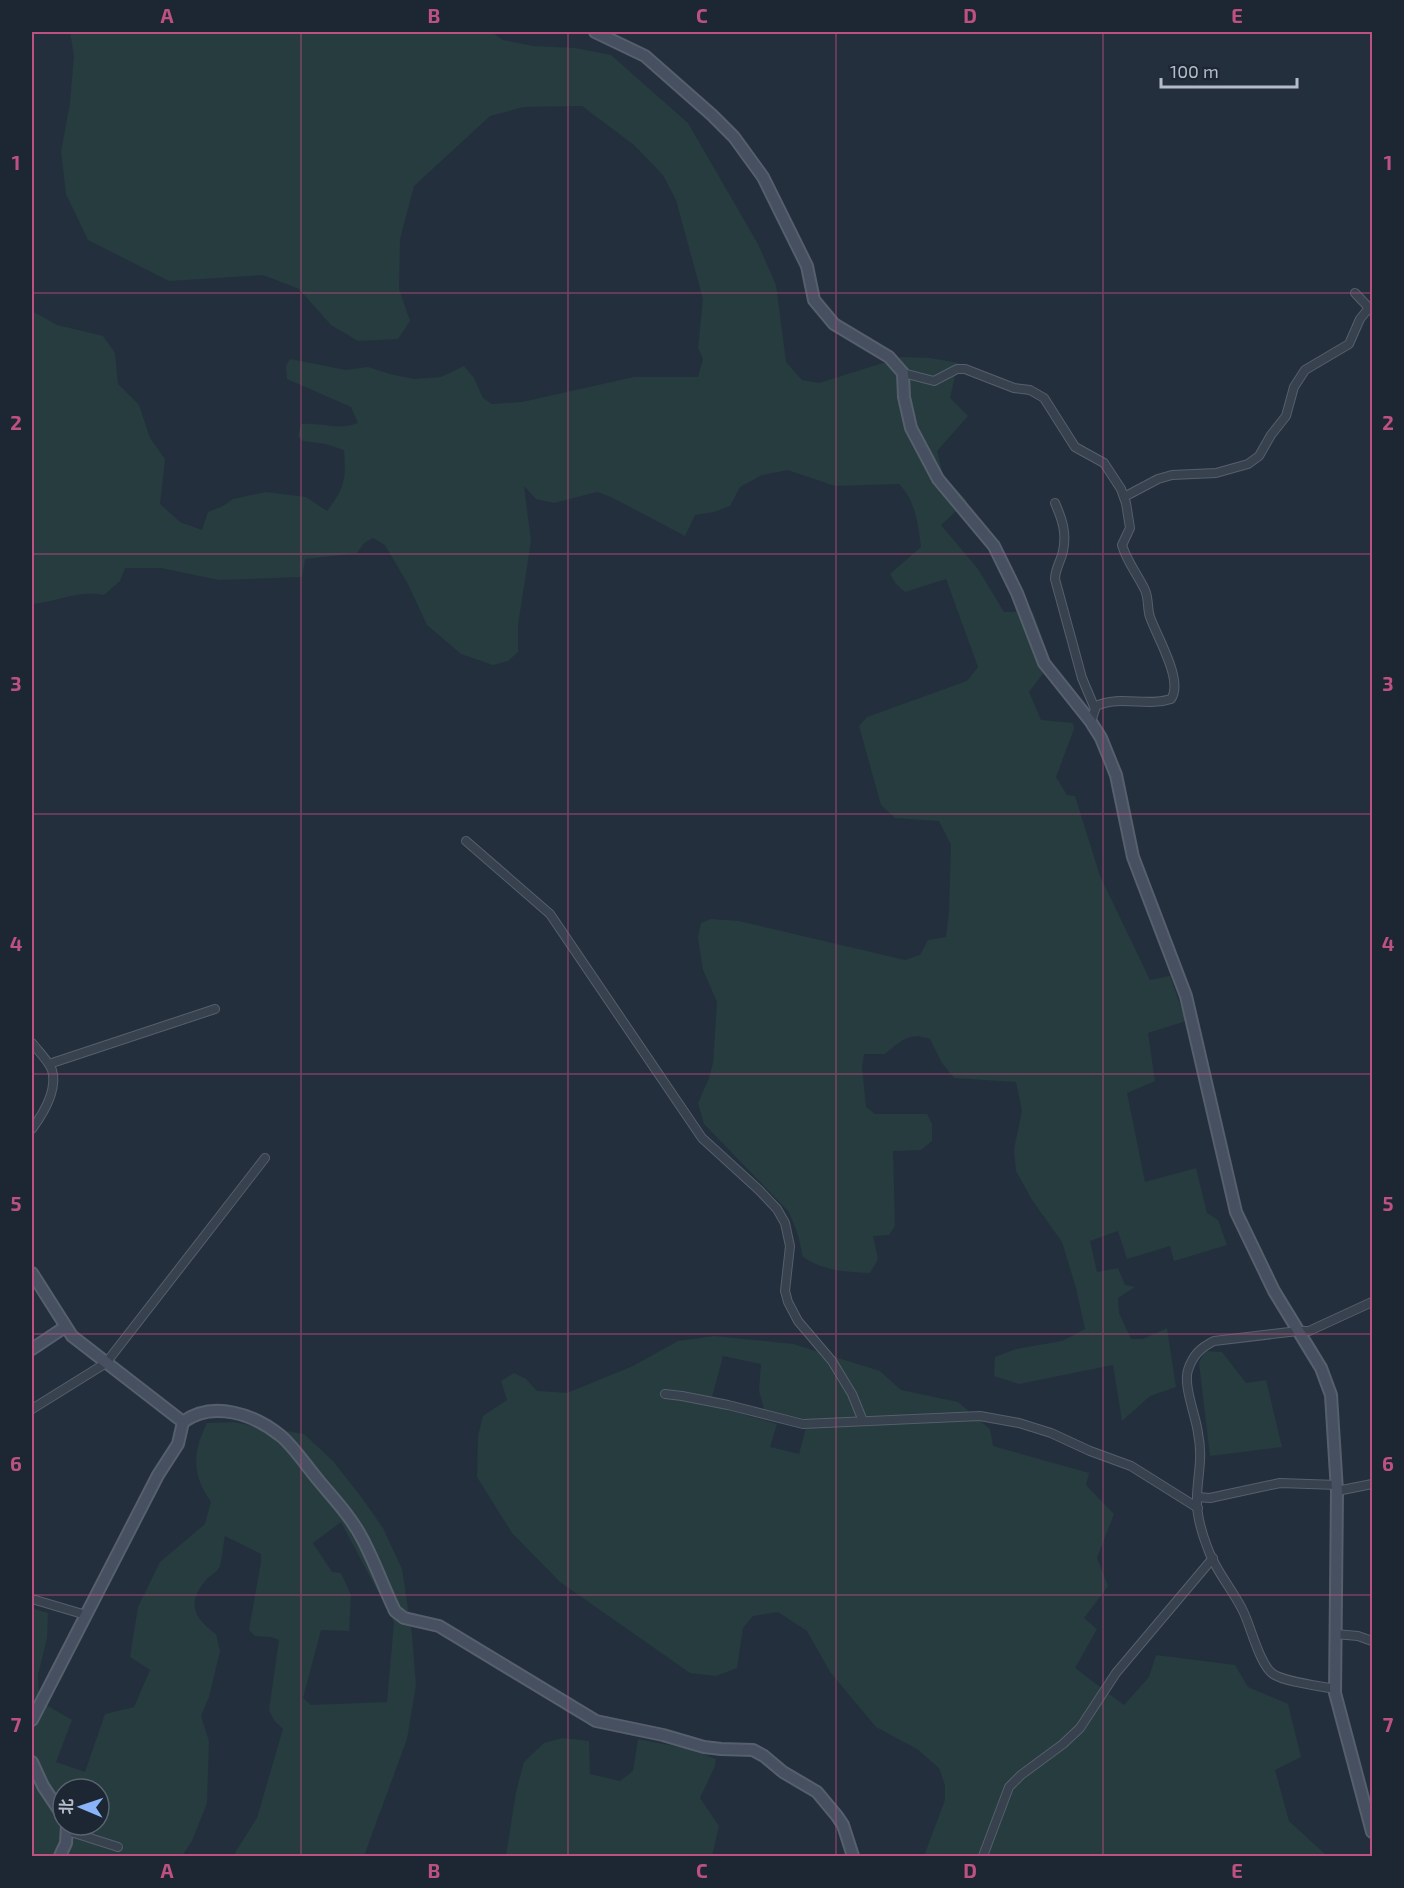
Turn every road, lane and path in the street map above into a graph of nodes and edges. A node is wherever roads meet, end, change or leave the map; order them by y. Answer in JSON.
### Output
{"nodes":[{"id":1,"x":595,"y":32,"type":"edge"},
{"id":2,"x":1355,"y":294,"type":"dead end"},
{"id":3,"x":1370,"y":310,"type":"edge"},
{"id":4,"x":903,"y":373,"type":"junction"},
{"id":5,"x":1124,"y":496,"type":"junction"},
{"id":6,"x":1055,"y":503,"type":"dead end"},
{"id":7,"x":1095,"y":709,"type":"junction"},
{"id":8,"x":1091,"y":722,"type":"junction"},
{"id":9,"x":466,"y":841,"type":"dead end"},
{"id":10,"x":215,"y":1009,"type":"dead end"},
{"id":11,"x":32,"y":1043,"type":"edge"},
{"id":12,"x":49,"y":1064,"type":"junction"},
{"id":13,"x":32,"y":1129,"type":"edge"},
{"id":14,"x":265,"y":1158,"type":"dead end"},
{"id":15,"x":32,"y":1273,"type":"edge"},
{"id":16,"x":1372,"y":1302,"type":"edge"},
{"id":17,"x":65,"y":1327,"type":"junction"},
{"id":18,"x":1298,"y":1331,"type":"junction"},
{"id":19,"x":32,"y":1349,"type":"edge"},
{"id":20,"x":105,"y":1363,"type":"junction"},
{"id":21,"x":665,"y":1394,"type":"dead end"},
{"id":22,"x":32,"y":1409,"type":"edge"},
{"id":23,"x":863,"y":1421,"type":"junction"},
{"id":24,"x":183,"y":1422,"type":"junction"},
{"id":25,"x":1372,"y":1484,"type":"edge"},
{"id":26,"x":1337,"y":1488,"type":"junction"},
{"id":27,"x":1197,"y":1497,"type":"junction"},
{"id":28,"x":1198,"y":1508,"type":"junction"},
{"id":29,"x":1213,"y":1558,"type":"junction"},
{"id":30,"x":32,"y":1599,"type":"edge"},
{"id":31,"x":86,"y":1615,"type":"junction"},
{"id":32,"x":1335,"y":1634,"type":"junction"},
{"id":33,"x":1372,"y":1641,"type":"edge"},
{"id":34,"x":1335,"y":1689,"type":"junction"},
{"id":35,"x":32,"y":1720,"type":"edge"},
{"id":36,"x":32,"y":1762,"type":"edge"},
{"id":37,"x":32,"y":1779,"type":"edge"},
{"id":38,"x":44,"y":1786,"type":"junction"},
{"id":39,"x":51,"y":1797,"type":"edge"},
{"id":40,"x":1372,"y":1832,"type":"edge"},
{"id":41,"x":66,"y":1837,"type":"edge"},
{"id":42,"x":91,"y":1837,"type":"edge"},
{"id":43,"x":118,"y":1847,"type":"dead end"},
{"id":44,"x":60,"y":1857,"type":"edge"},
{"id":45,"x":853,"y":1857,"type":"edge"},
{"id":46,"x":983,"y":1857,"type":"edge"}],
"edges":[{"from":1,"to":4,"type":"street"},
{"from":2,"to":3,"type":"street"},
{"from":3,"to":5,"type":"street"},
{"from":4,"to":5,"type":"street"},
{"from":4,"to":8,"type":"street"},
{"from":5,"to":7,"type":"street"},
{"from":6,"to":7,"type":"street"},
{"from":7,"to":8,"type":"street"},
{"from":8,"to":18,"type":"street"},
{"from":9,"to":23,"type":"street"},
{"from":10,"to":12,"type":"street"},
{"from":11,"to":12,"type":"street"},
{"from":12,"to":13,"type":"street"},
{"from":14,"to":20,"type":"street"},
{"from":15,"to":17,"type":"street"},
{"from":16,"to":18,"type":"street"},
{"from":17,"to":19,"type":"street"},
{"from":17,"to":20,"type":"street"},
{"from":18,"to":26,"type":"street"},
{"from":18,"to":27,"type":"street"},
{"from":20,"to":22,"type":"street"},
{"from":20,"to":24,"type":"street"},
{"from":21,"to":23,"type":"street"},
{"from":23,"to":28,"type":"street"},
{"from":24,"to":31,"type":"street"},
{"from":24,"to":45,"type":"street"},
{"from":25,"to":26,"type":"street"},
{"from":26,"to":27,"type":"street"},
{"from":26,"to":32,"type":"street"},
{"from":27,"to":28,"type":"street"},
{"from":28,"to":29,"type":"street"},
{"from":29,"to":34,"type":"street"},
{"from":29,"to":46,"type":"street"},
{"from":30,"to":31,"type":"street"},
{"from":31,"to":35,"type":"street"},
{"from":32,"to":33,"type":"street"},
{"from":32,"to":34,"type":"street"},
{"from":34,"to":40,"type":"street"},
{"from":36,"to":38,"type":"street"},
{"from":37,"to":38,"type":"street"},
{"from":38,"to":39,"type":"street"},
{"from":41,"to":44,"type":"street"},
{"from":42,"to":43,"type":"street"}]}
